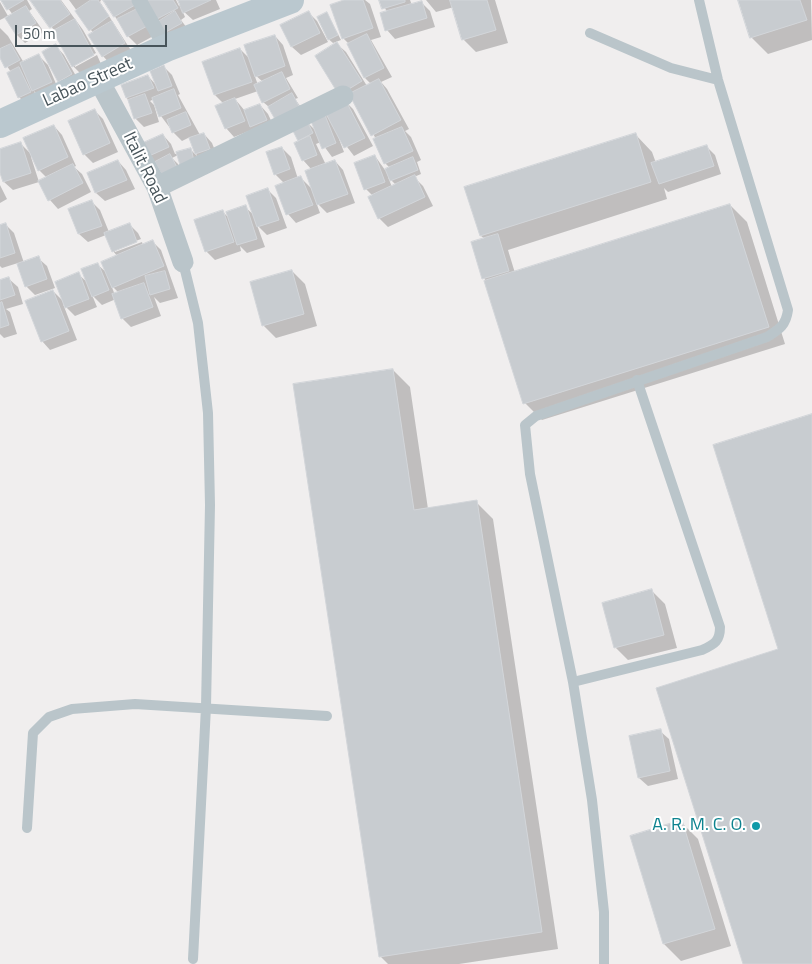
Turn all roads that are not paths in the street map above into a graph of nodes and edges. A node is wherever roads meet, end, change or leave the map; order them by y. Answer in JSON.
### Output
{"nodes":[{"id":1,"x":139,"y":0,"type":"edge"},
{"id":2,"x":290,"y":0,"type":"edge"},
{"id":3,"x":699,"y":0,"type":"edge"},
{"id":4,"x":590,"y":33,"type":"dead end"},
{"id":5,"x":166,"y":48,"type":"junction"},
{"id":6,"x":97,"y":78,"type":"junction"},
{"id":7,"x":718,"y":80,"type":"junction"},
{"id":8,"x":343,"y":96,"type":"dead end"},
{"id":9,"x":0,"y":124,"type":"edge"},
{"id":10,"x":157,"y":187,"type":"junction"},
{"id":11,"x":183,"y":262,"type":"joint"},
{"id":12,"x":637,"y":380,"type":"junction"},
{"id":13,"x":574,"y":682,"type":"junction"},
{"id":14,"x":206,"y":707,"type":"junction"},
{"id":15,"x":327,"y":716,"type":"dead end"},
{"id":16,"x":27,"y":828,"type":"dead end"},
{"id":17,"x":193,"y":959,"type":"dead end"},
{"id":18,"x":604,"y":964,"type":"edge"}],
"edges":[{"from":1,"to":5,"type":"street"},
{"from":2,"to":5,"type":"main road","name":"Labao Street"},
{"from":3,"to":7,"type":"lane"},
{"from":4,"to":7,"type":"lane"},
{"from":5,"to":6,"type":"main road","name":"Labao Street"},
{"from":6,"to":9,"type":"main road","name":"Labao Street"},
{"from":6,"to":10,"type":"street","name":"Italit Road"},
{"from":7,"to":12,"type":"lane"},
{"from":8,"to":10,"type":"street"},
{"from":10,"to":11,"type":"street","name":"Italit Road"},
{"from":11,"to":14,"type":"lane"},
{"from":12,"to":13,"type":"lane"},
{"from":12,"to":13,"type":"lane"},
{"from":13,"to":18,"type":"lane"},
{"from":14,"to":15,"type":"lane"},
{"from":14,"to":16,"type":"lane"},
{"from":14,"to":17,"type":"lane"}]}
